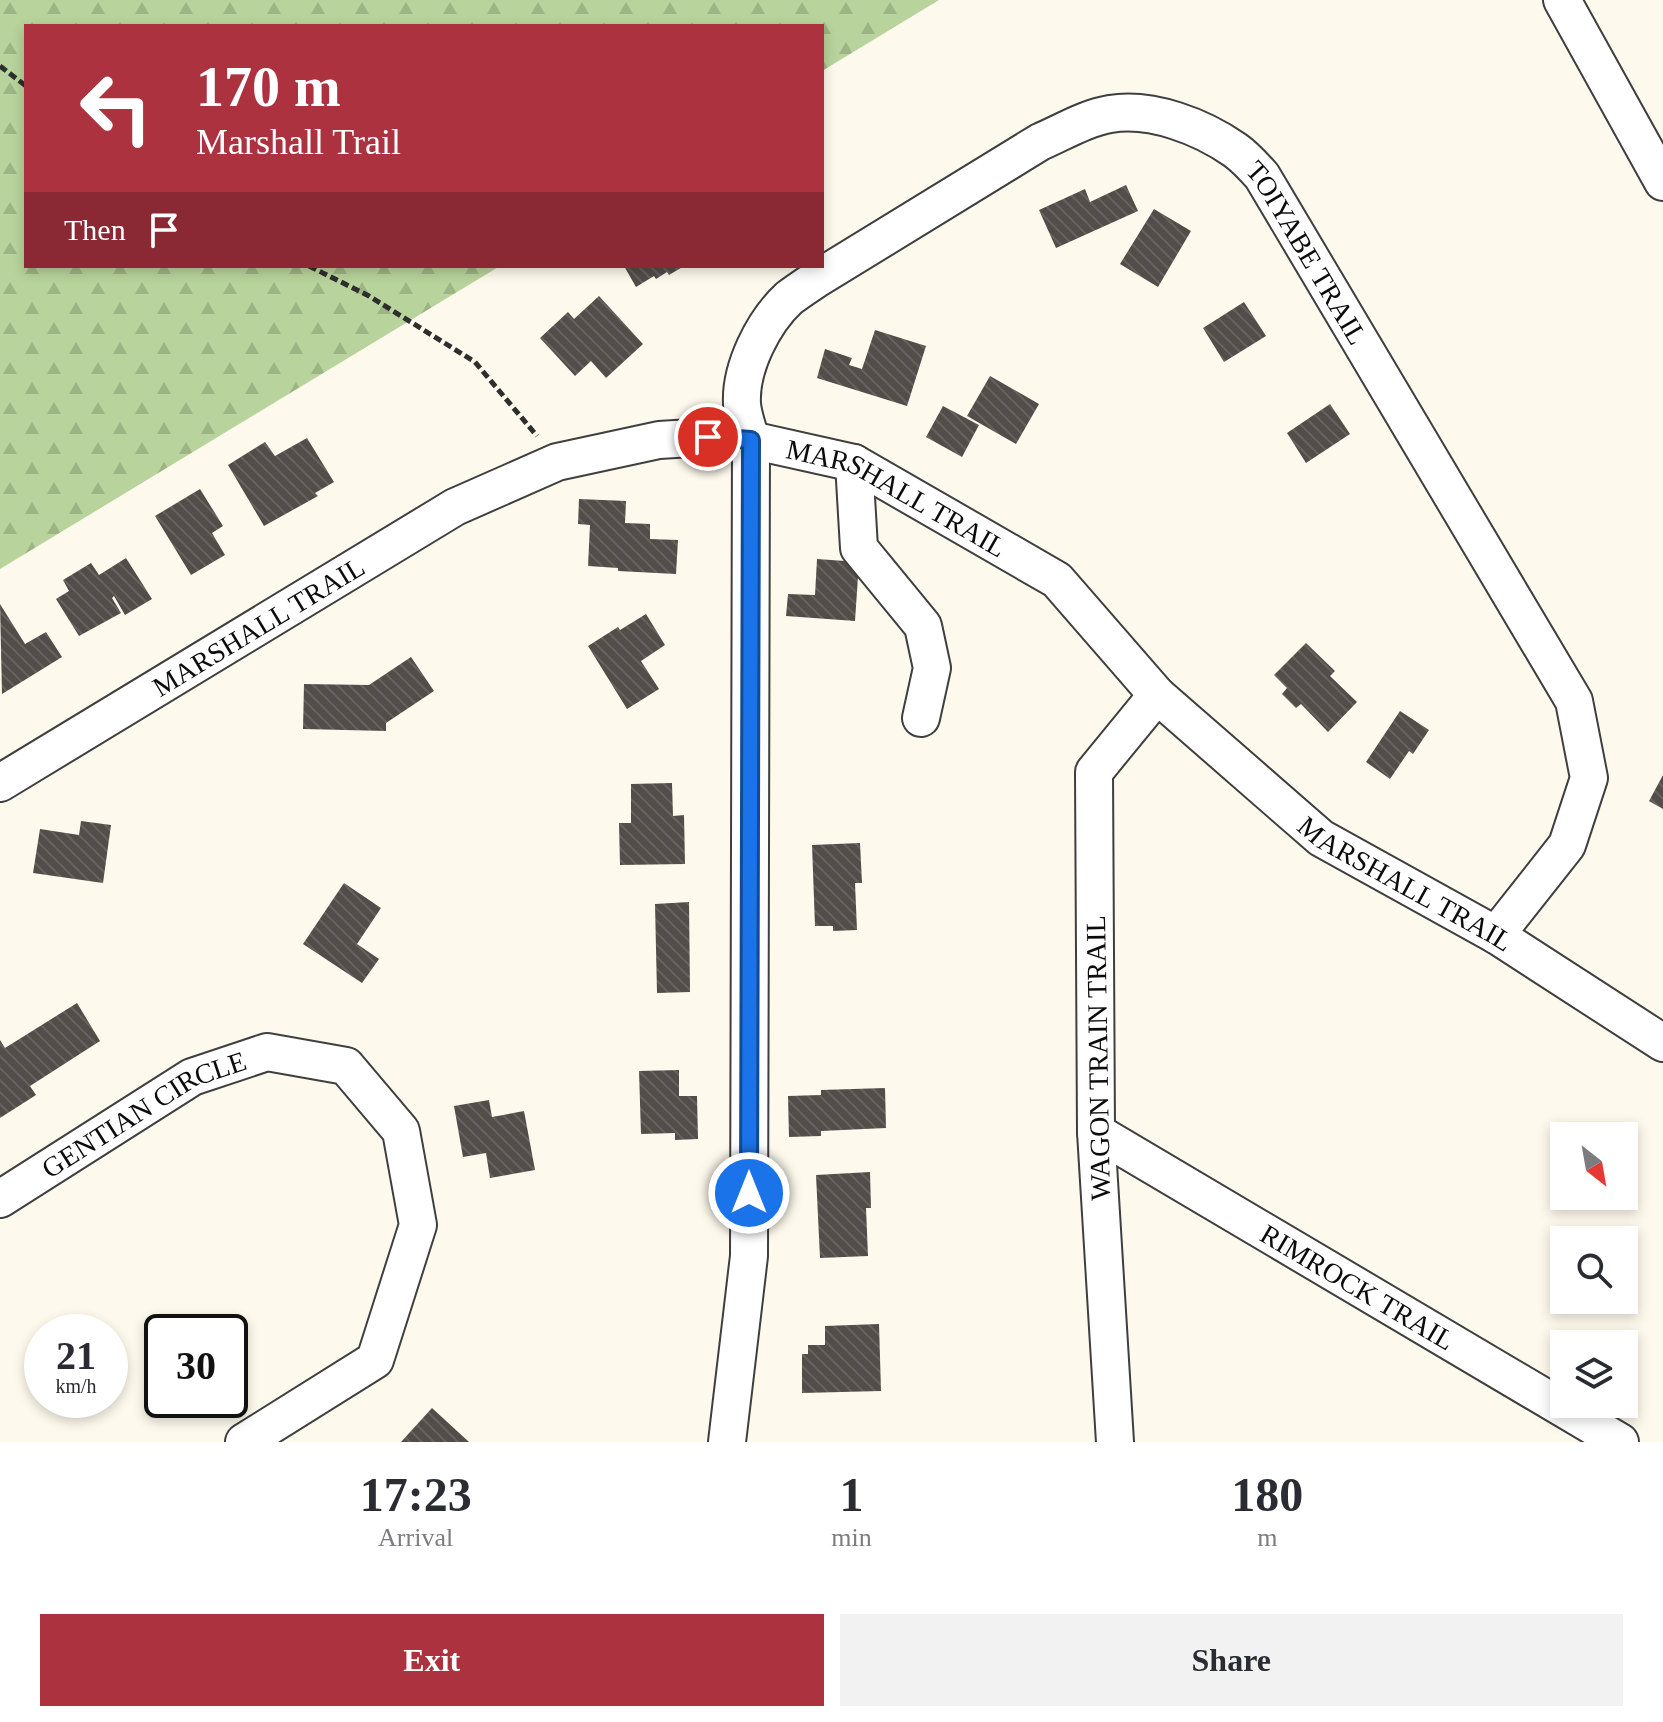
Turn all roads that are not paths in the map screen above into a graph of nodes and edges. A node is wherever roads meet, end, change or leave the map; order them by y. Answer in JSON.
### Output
{"nodes":[{"id":1,"x":1562,"y":0,"type":"edge"},
{"id":2,"x":1663,"y":182,"type":"edge"},
{"id":3,"x":751,"y":440,"type":"junction"},
{"id":4,"x":854,"y":463,"type":"junction"},
{"id":5,"x":1157,"y":695,"type":"junction"},
{"id":6,"x":921,"y":718,"type":"dead end"},
{"id":7,"x":0,"y":783,"type":"edge"},
{"id":8,"x":1496,"y":935,"type":"junction"},
{"id":9,"x":1663,"y":1043,"type":"edge"},
{"id":10,"x":1096,"y":1132,"type":"junction"},
{"id":11,"x":0,"y":1199,"type":"edge"},
{"id":12,"x":244,"y":1442,"type":"edge"},
{"id":13,"x":727,"y":1442,"type":"edge"},
{"id":14,"x":1115,"y":1442,"type":"edge"},
{"id":15,"x":1620,"y":1442,"type":"edge"}],
"edges":[{"from":1,"to":2,"type":"street"},
{"from":3,"to":4,"type":"street","name":"MARSHALL TRAIL"},
{"from":3,"to":7,"type":"street","name":"MARSHALL TRAIL"},
{"from":3,"to":8,"type":"street","name":"TOIYABE TRAIL"},
{"from":3,"to":13,"type":"street","name":"TOIYABE TRAIL"},
{"from":4,"to":5,"type":"street","name":"MARSHALL TRAIL"},
{"from":4,"to":6,"type":"street"},
{"from":5,"to":8,"type":"street","name":"MARSHALL TRAIL"},
{"from":5,"to":10,"type":"street","name":"WAGON TRAIN TRAIL"},
{"from":8,"to":9,"type":"street","name":"MARSHALL TRAIL"},
{"from":10,"to":14,"type":"street","name":"WAGON TRAIN TRAIL"},
{"from":10,"to":15,"type":"street","name":"RIMROCK TRAIL"},
{"from":11,"to":12,"type":"street","name":"GENTIAN CIRCLE"}]}
